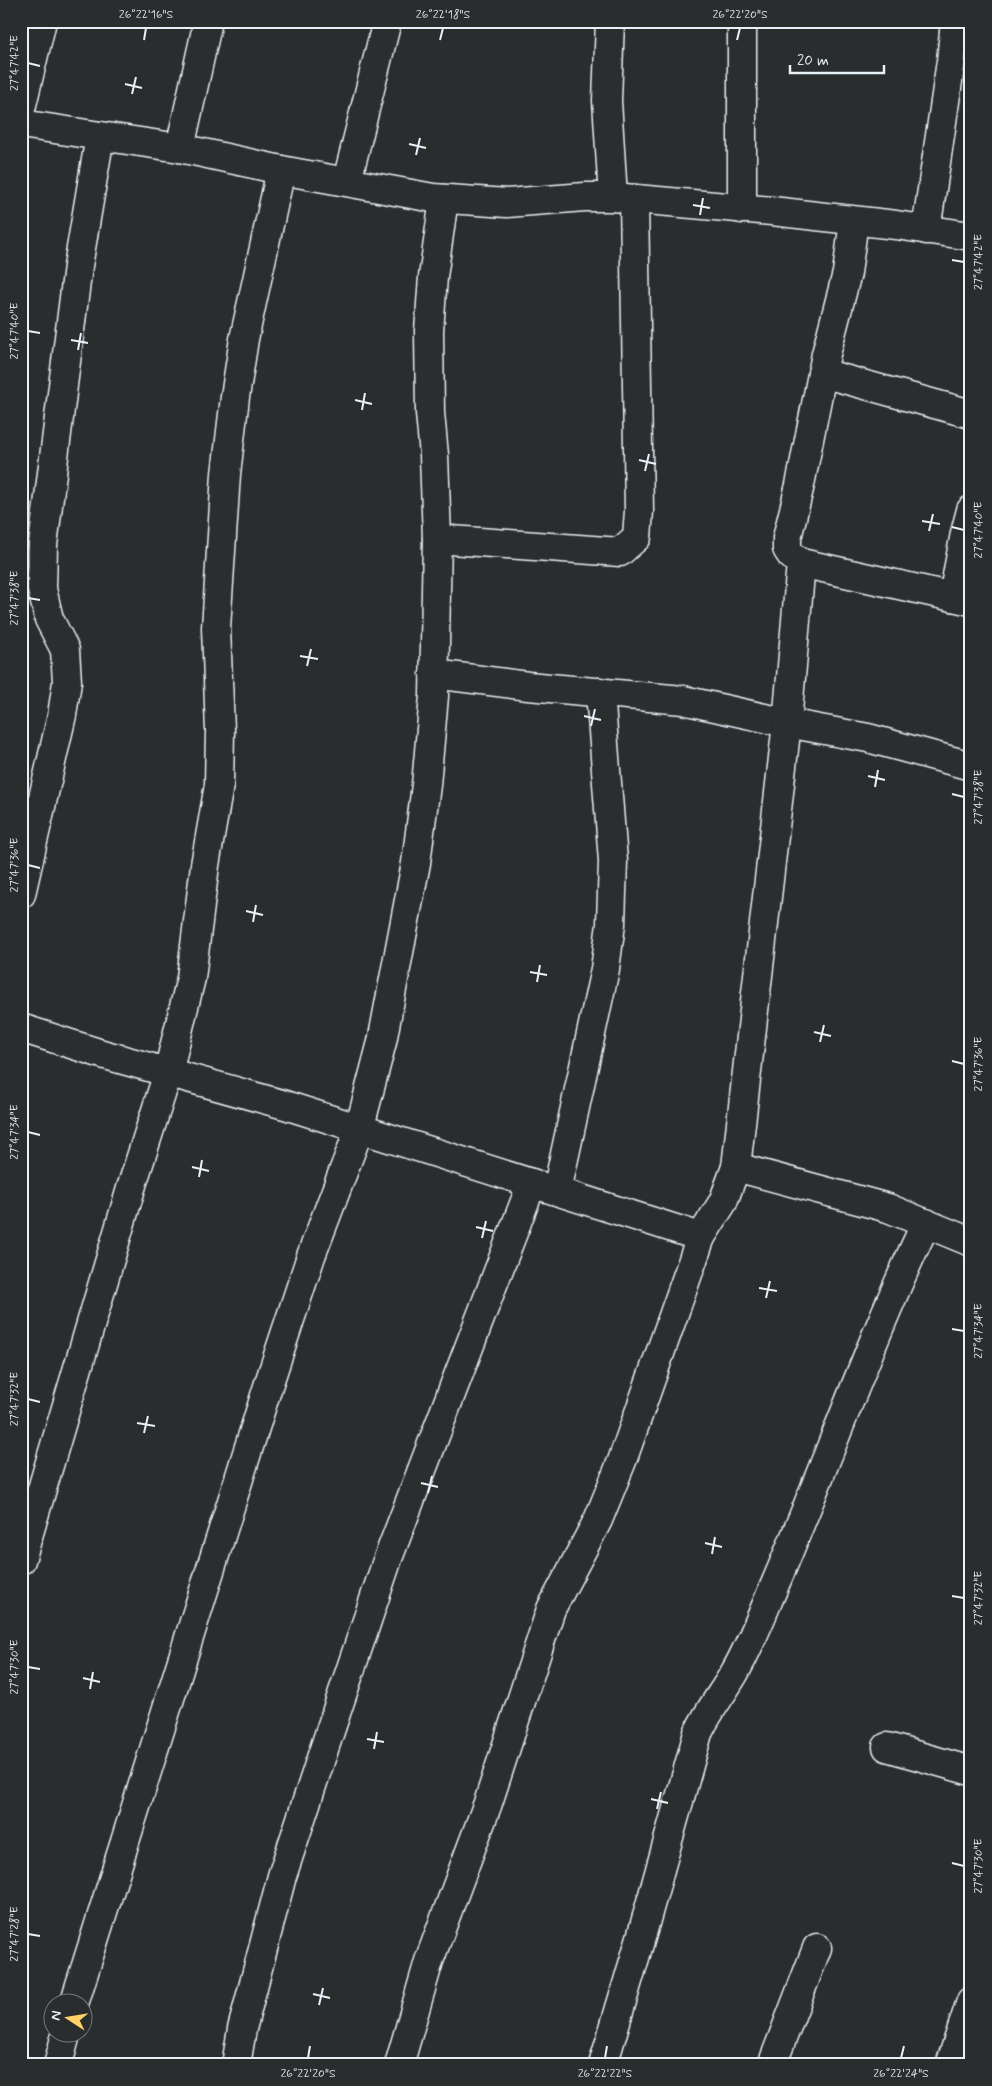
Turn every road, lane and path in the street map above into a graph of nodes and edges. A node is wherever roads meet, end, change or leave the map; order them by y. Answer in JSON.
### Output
{"nodes":[{"id":1,"x":42,"y":21,"type":"edge"},
{"id":2,"x":208,"y":21,"type":"edge"},
{"id":3,"x":387,"y":21,"type":"edge"},
{"id":4,"x":610,"y":21,"type":"edge"},
{"id":5,"x":742,"y":21,"type":"edge"},
{"id":6,"x":955,"y":21,"type":"edge"},
{"id":7,"x":21,"y":109,"type":"edge"},
{"id":8,"x":21,"y":124,"type":"edge"},
{"id":9,"x":100,"y":136,"type":"junction"},
{"id":10,"x":180,"y":148,"type":"junction"},
{"id":11,"x":281,"y":170,"type":"junction"},
{"id":12,"x":347,"y":181,"type":"junction"},
{"id":13,"x":444,"y":198,"type":"junction"},
{"id":14,"x":623,"y":198,"type":"junction"},
{"id":15,"x":742,"y":209,"type":"junction"},
{"id":16,"x":854,"y":221,"type":"junction"},
{"id":17,"x":926,"y":230,"type":"junction"},
{"id":18,"x":971,"y":236,"type":"edge"},
{"id":19,"x":822,"y":373,"type":"junction"},
{"id":20,"x":971,"y":414,"type":"edge"},
{"id":21,"x":971,"y":510,"type":"edge"},
{"id":22,"x":437,"y":539,"type":"junction"},
{"id":23,"x":801,"y":562,"type":"junction"},
{"id":24,"x":962,"y":599,"type":"edge"},
{"id":25,"x":434,"y":674,"type":"junction"},
{"id":26,"x":600,"y":692,"type":"junction"},
{"id":27,"x":787,"y":723,"type":"junction"},
{"id":28,"x":971,"y":766,"type":"edge"},
{"id":29,"x":21,"y":894,"type":"edge"},
{"id":30,"x":21,"y":1028,"type":"edge"},
{"id":31,"x":168,"y":1073,"type":"junction"},
{"id":32,"x":359,"y":1130,"type":"junction"},
{"id":33,"x":736,"y":1167,"type":"junction"},
{"id":34,"x":544,"y":1187,"type":"junction"},
{"id":35,"x":926,"y":1223,"type":"junction"},
{"id":36,"x":701,"y":1237,"type":"junction"},
{"id":37,"x":971,"y":1242,"type":"edge"},
{"id":38,"x":21,"y":1560,"type":"edge"},
{"id":39,"x":887,"y":1746,"type":"dead end"},
{"id":40,"x":971,"y":1771,"type":"edge"},
{"id":41,"x":817,"y":1948,"type":"dead end"},
{"id":42,"x":77,"y":1994,"type":"edge"},
{"id":43,"x":971,"y":2001,"type":"edge"},
{"id":44,"x":63,"y":2044,"type":"edge"},
{"id":45,"x":58,"y":2065,"type":"edge"},
{"id":46,"x":236,"y":2065,"type":"edge"},
{"id":47,"x":399,"y":2065,"type":"edge"},
{"id":48,"x":603,"y":2065,"type":"edge"},
{"id":49,"x":772,"y":2065,"type":"edge"},
{"id":50,"x":950,"y":2065,"type":"edge"}],
"edges":[{"from":1,"to":7,"type":"street"},
{"from":2,"to":10,"type":"street"},
{"from":3,"to":12,"type":"street"},
{"from":4,"to":14,"type":"street"},
{"from":5,"to":15,"type":"street"},
{"from":6,"to":17,"type":"street"},
{"from":8,"to":9,"type":"street"},
{"from":9,"to":10,"type":"street"},
{"from":9,"to":29,"type":"street"},
{"from":10,"to":11,"type":"street"},
{"from":11,"to":12,"type":"street"},
{"from":11,"to":31,"type":"street"},
{"from":12,"to":13,"type":"street"},
{"from":13,"to":14,"type":"street"},
{"from":13,"to":22,"type":"street"},
{"from":14,"to":15,"type":"street"},
{"from":14,"to":22,"type":"street"},
{"from":15,"to":16,"type":"street"},
{"from":16,"to":17,"type":"street"},
{"from":16,"to":19,"type":"street"},
{"from":17,"to":18,"type":"street"},
{"from":19,"to":20,"type":"street"},
{"from":19,"to":23,"type":"street"},
{"from":21,"to":24,"type":"street"},
{"from":22,"to":25,"type":"street"},
{"from":23,"to":24,"type":"street"},
{"from":23,"to":27,"type":"street"},
{"from":25,"to":26,"type":"street"},
{"from":25,"to":32,"type":"street"},
{"from":26,"to":27,"type":"street"},
{"from":26,"to":34,"type":"street"},
{"from":27,"to":28,"type":"street"},
{"from":27,"to":33,"type":"street"},
{"from":30,"to":31,"type":"street"},
{"from":31,"to":32,"type":"street"},
{"from":31,"to":38,"type":"street"},
{"from":32,"to":34,"type":"street"},
{"from":32,"to":42,"type":"street"},
{"from":33,"to":35,"type":"street"},
{"from":33,"to":36,"type":"street"},
{"from":34,"to":36,"type":"street"},
{"from":34,"to":46,"type":"street"},
{"from":35,"to":37,"type":"street"},
{"from":35,"to":48,"type":"street"},
{"from":36,"to":47,"type":"street"},
{"from":39,"to":40,"type":"street"},
{"from":41,"to":49,"type":"street"},
{"from":43,"to":50,"type":"street"},
{"from":44,"to":45,"type":"street"}]}
